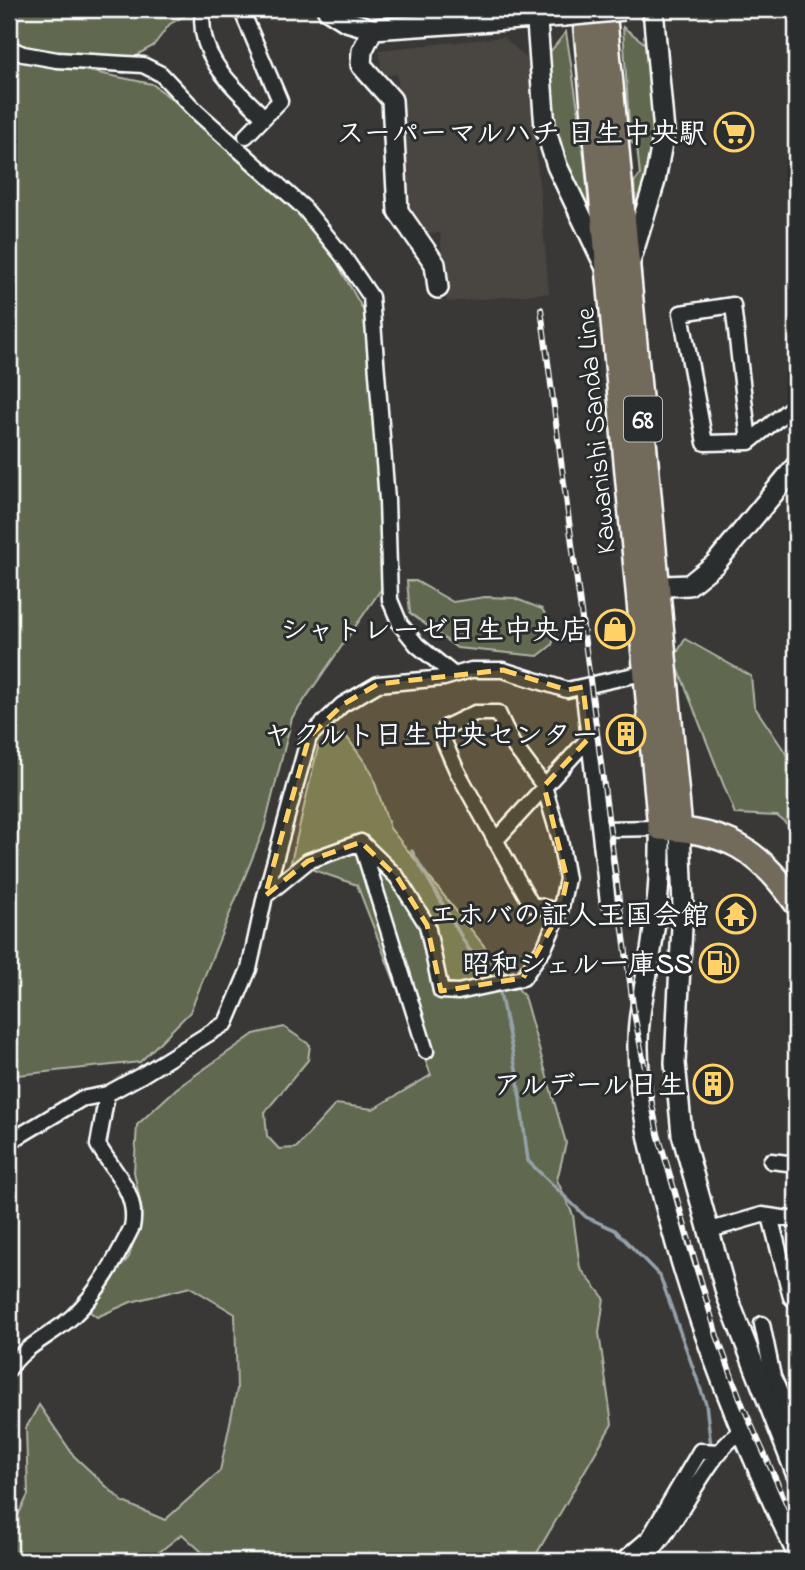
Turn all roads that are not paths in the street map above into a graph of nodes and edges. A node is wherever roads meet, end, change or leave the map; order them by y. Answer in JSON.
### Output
{"nodes":[{"id":1,"x":203,"y":9,"type":"edge"},
{"id":2,"x":242,"y":9,"type":"edge"},
{"id":3,"x":327,"y":9,"type":"edge"},
{"id":4,"x":621,"y":9,"type":"edge"},
{"id":5,"x":653,"y":9,"type":"edge"},
{"id":6,"x":574,"y":12,"type":"edge"},
{"id":7,"x":536,"y":13,"type":"edge"},
{"id":8,"x":447,"y":16,"type":"edge"},
{"id":9,"x":373,"y":29,"type":"junction"},
{"id":10,"x":9,"y":48,"type":"edge"},
{"id":11,"x":264,"y":117,"type":"junction"},
{"id":12,"x":246,"y":136,"type":"dead end"},
{"id":13,"x":619,"y":270,"type":"junction"},
{"id":14,"x":438,"y":288,"type":"dead end"},
{"id":15,"x":796,"y":404,"type":"edge"},
{"id":16,"x":749,"y":442,"type":"junction"},
{"id":17,"x":796,"y":466,"type":"edge"},
{"id":18,"x":648,"y":587,"type":"junction"},
{"id":19,"x":655,"y":671,"type":"junction"},
{"id":20,"x":454,"y":675,"type":"junction"},
{"id":21,"x":583,"y":687,"type":"junction"},
{"id":22,"x":589,"y":738,"type":"junction"},
{"id":23,"x":544,"y":786,"type":"junction"},
{"id":24,"x":670,"y":828,"type":"junction"},
{"id":25,"x":600,"y":830,"type":"junction"},
{"id":26,"x":495,"y":841,"type":"junction"},
{"id":27,"x":361,"y":842,"type":"junction"},
{"id":28,"x":265,"y":896,"type":"junction"},
{"id":29,"x":796,"y":901,"type":"edge"},
{"id":30,"x":608,"y":903,"type":"dead end"},
{"id":31,"x":560,"y":912,"type":"junction"},
{"id":32,"x":652,"y":945,"type":"junction"},
{"id":33,"x":681,"y":953,"type":"junction"},
{"id":34,"x":426,"y":1051,"type":"dead end"},
{"id":35,"x":107,"y":1094,"type":"junction"},
{"id":36,"x":9,"y":1142,"type":"edge"},
{"id":37,"x":771,"y":1161,"type":"dead end"},
{"id":38,"x":796,"y":1164,"type":"edge"},
{"id":39,"x":769,"y":1216,"type":"junction"},
{"id":40,"x":796,"y":1220,"type":"edge"},
{"id":41,"x":707,"y":1231,"type":"junction"},
{"id":42,"x":796,"y":1301,"type":"edge"},
{"id":43,"x":762,"y":1324,"type":"dead end"},
{"id":44,"x":9,"y":1369,"type":"edge"},
{"id":45,"x":791,"y":1404,"type":"edge"},
{"id":46,"x":774,"y":1422,"type":"junction"},
{"id":47,"x":742,"y":1432,"type":"junction"},
{"id":48,"x":720,"y":1452,"type":"junction"},
{"id":49,"x":796,"y":1473,"type":"edge"},
{"id":50,"x":796,"y":1551,"type":"edge"},
{"id":51,"x":622,"y":1561,"type":"edge"},
{"id":52,"x":642,"y":1561,"type":"edge"}],
"edges":[{"from":1,"to":11,"type":"street"},
{"from":2,"to":11,"type":"street"},
{"from":3,"to":9,"type":"street"},
{"from":4,"to":6,"type":"street","bridge":true},
{"from":4,"to":13,"type":"main road","name":"Kawanishi Sanda Line","number":"68"},
{"from":5,"to":13,"type":"street"},
{"from":6,"to":7,"type":"street"},
{"from":6,"to":13,"type":"main road","name":"Kawanishi Sanda Line","number":"68"},
{"from":7,"to":8,"type":"street"},
{"from":7,"to":13,"type":"street"},
{"from":8,"to":9,"type":"street"},
{"from":9,"to":14,"type":"street"},
{"from":10,"to":20,"type":"street"},
{"from":11,"to":12,"type":"street"},
{"from":13,"to":18,"type":"main road","name":"Kawanishi Sanda Line","number":"68"},
{"from":15,"to":16,"type":"street"},
{"from":16,"to":16,"type":"street"},
{"from":17,"to":18,"type":"street"},
{"from":18,"to":19,"type":"main road","name":"Kawanishi Sanda Line","number":"68"},
{"from":19,"to":21,"type":"street"},
{"from":19,"to":24,"type":"main road","name":"Kawanishi Sanda Line","number":"68"},
{"from":20,"to":21,"type":"street"},
{"from":20,"to":28,"type":"street"},
{"from":21,"to":22,"type":"street"},
{"from":22,"to":23,"type":"street"},
{"from":22,"to":25,"type":"street"},
{"from":23,"to":26,"type":"street"},
{"from":23,"to":26,"type":"street"},
{"from":23,"to":31,"type":"street"},
{"from":24,"to":25,"type":"street"},
{"from":24,"to":29,"type":"main road"},
{"from":24,"to":32,"type":"street"},
{"from":24,"to":33,"type":"street"},
{"from":25,"to":30,"type":"street"},
{"from":26,"to":31,"type":"street"},
{"from":27,"to":28,"type":"street"},
{"from":27,"to":31,"type":"street"},
{"from":27,"to":34,"type":"street"},
{"from":28,"to":35,"type":"street"},
{"from":32,"to":33,"type":"street"},
{"from":32,"to":47,"type":"street"},
{"from":33,"to":41,"type":"street"},
{"from":35,"to":36,"type":"street"},
{"from":35,"to":44,"type":"street"},
{"from":37,"to":38,"type":"street"},
{"from":39,"to":40,"type":"street"},
{"from":39,"to":41,"type":"street"},
{"from":39,"to":42,"type":"street"},
{"from":41,"to":46,"type":"street"},
{"from":43,"to":45,"type":"street"},
{"from":45,"to":46,"type":"street"},
{"from":46,"to":47,"type":"street"},
{"from":46,"to":49,"type":"street"},
{"from":47,"to":48,"type":"street"},
{"from":47,"to":50,"type":"street"},
{"from":48,"to":51,"type":"street"},
{"from":48,"to":52,"type":"street"}]}
